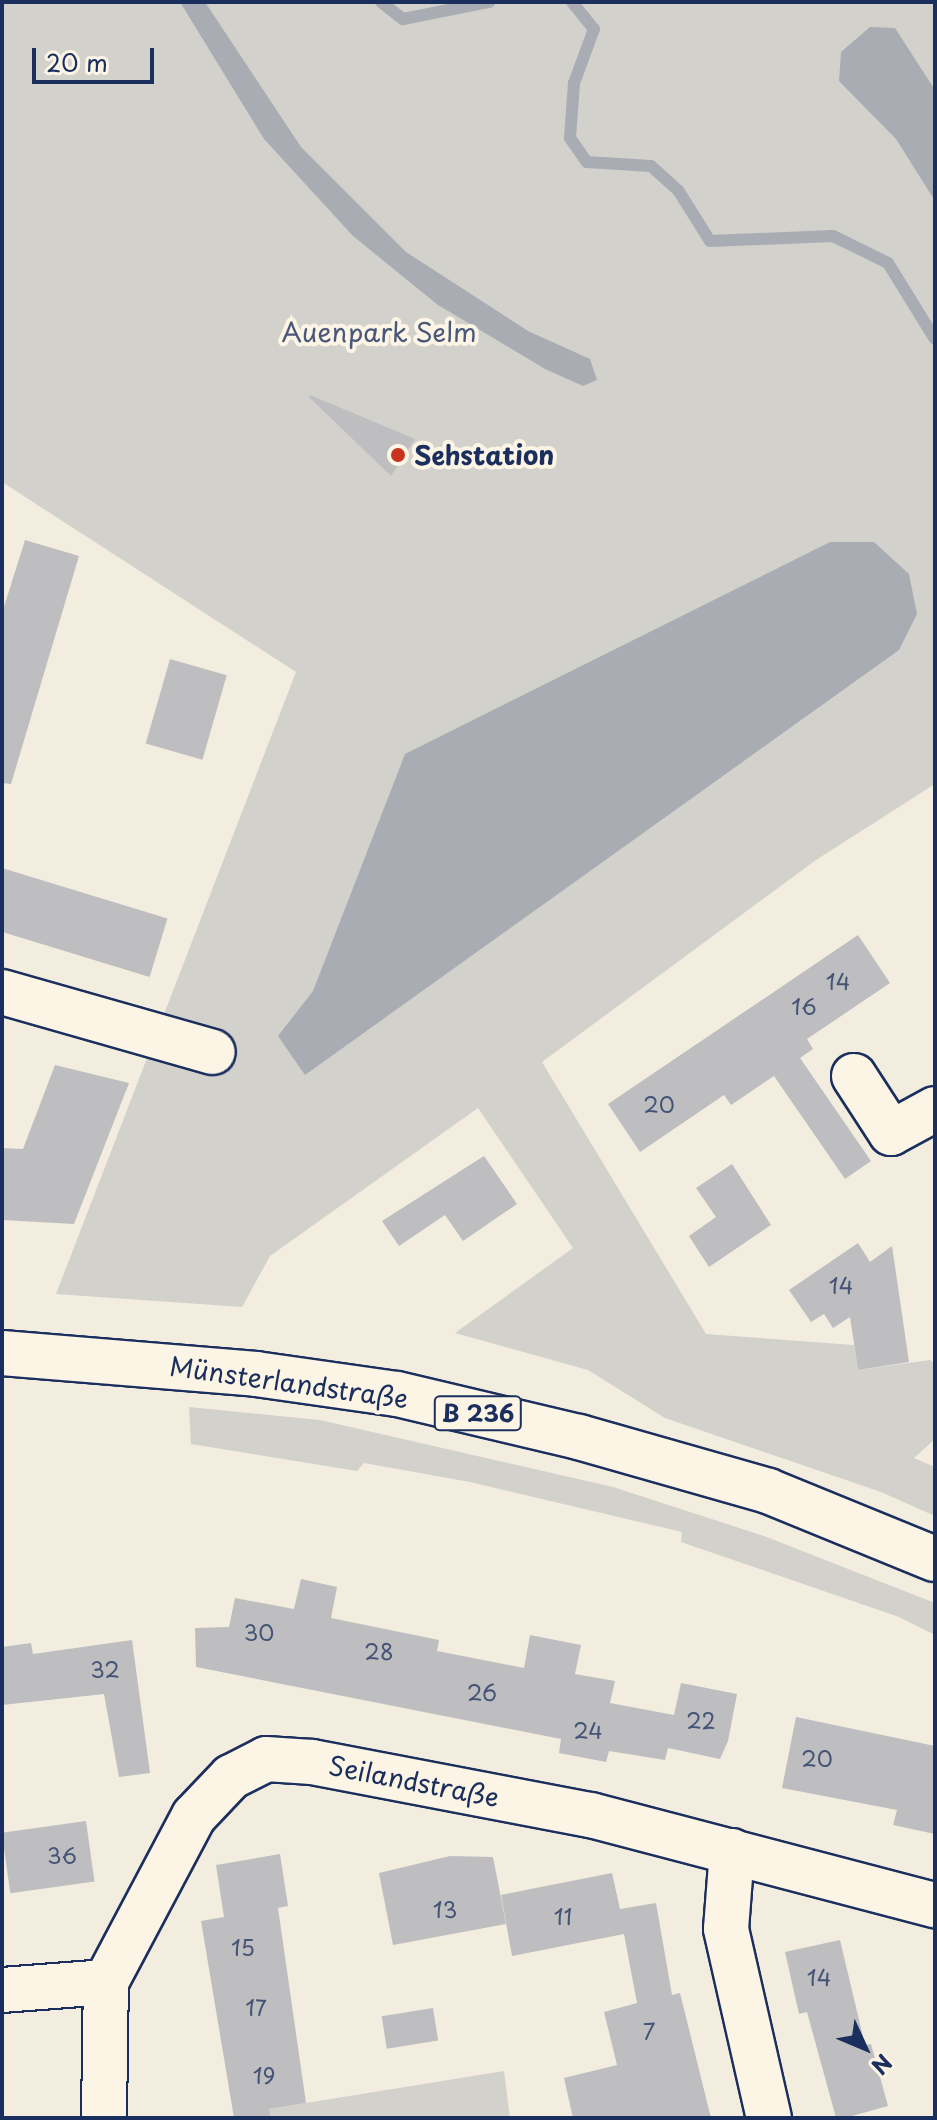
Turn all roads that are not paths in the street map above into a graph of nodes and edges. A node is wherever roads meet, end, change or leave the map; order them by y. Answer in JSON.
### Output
{"nodes":[{"id":1,"x":2,"y":992,"type":"edge"},
{"id":2,"x":213,"y":1052,"type":"dead end"},
{"id":3,"x":854,"y":1076,"type":"dead end"},
{"id":4,"x":935,"y":1109,"type":"edge"},
{"id":5,"x":2,"y":1353,"type":"edge"},
{"id":6,"x":935,"y":1559,"type":"edge"},
{"id":7,"x":732,"y":1851,"type":"junction"},
{"id":8,"x":935,"y":1905,"type":"edge"},
{"id":9,"x":106,"y":1982,"type":"junction"},
{"id":10,"x":2,"y":1990,"type":"edge"},
{"id":11,"x":104,"y":2118,"type":"edge"},
{"id":12,"x":769,"y":2118,"type":"edge"}],
"edges":[{"from":1,"to":2,"type":"street"},
{"from":3,"to":4,"type":"street"},
{"from":5,"to":6,"type":"street","name":"Münsterlandstraße","number":"B 236"},
{"from":7,"to":8,"type":"street","name":"Seilandstraße"},
{"from":7,"to":9,"type":"street","name":"Seilandstraße"},
{"from":7,"to":12,"type":"street"},
{"from":9,"to":10,"type":"street"},
{"from":9,"to":11,"type":"street"}]}
